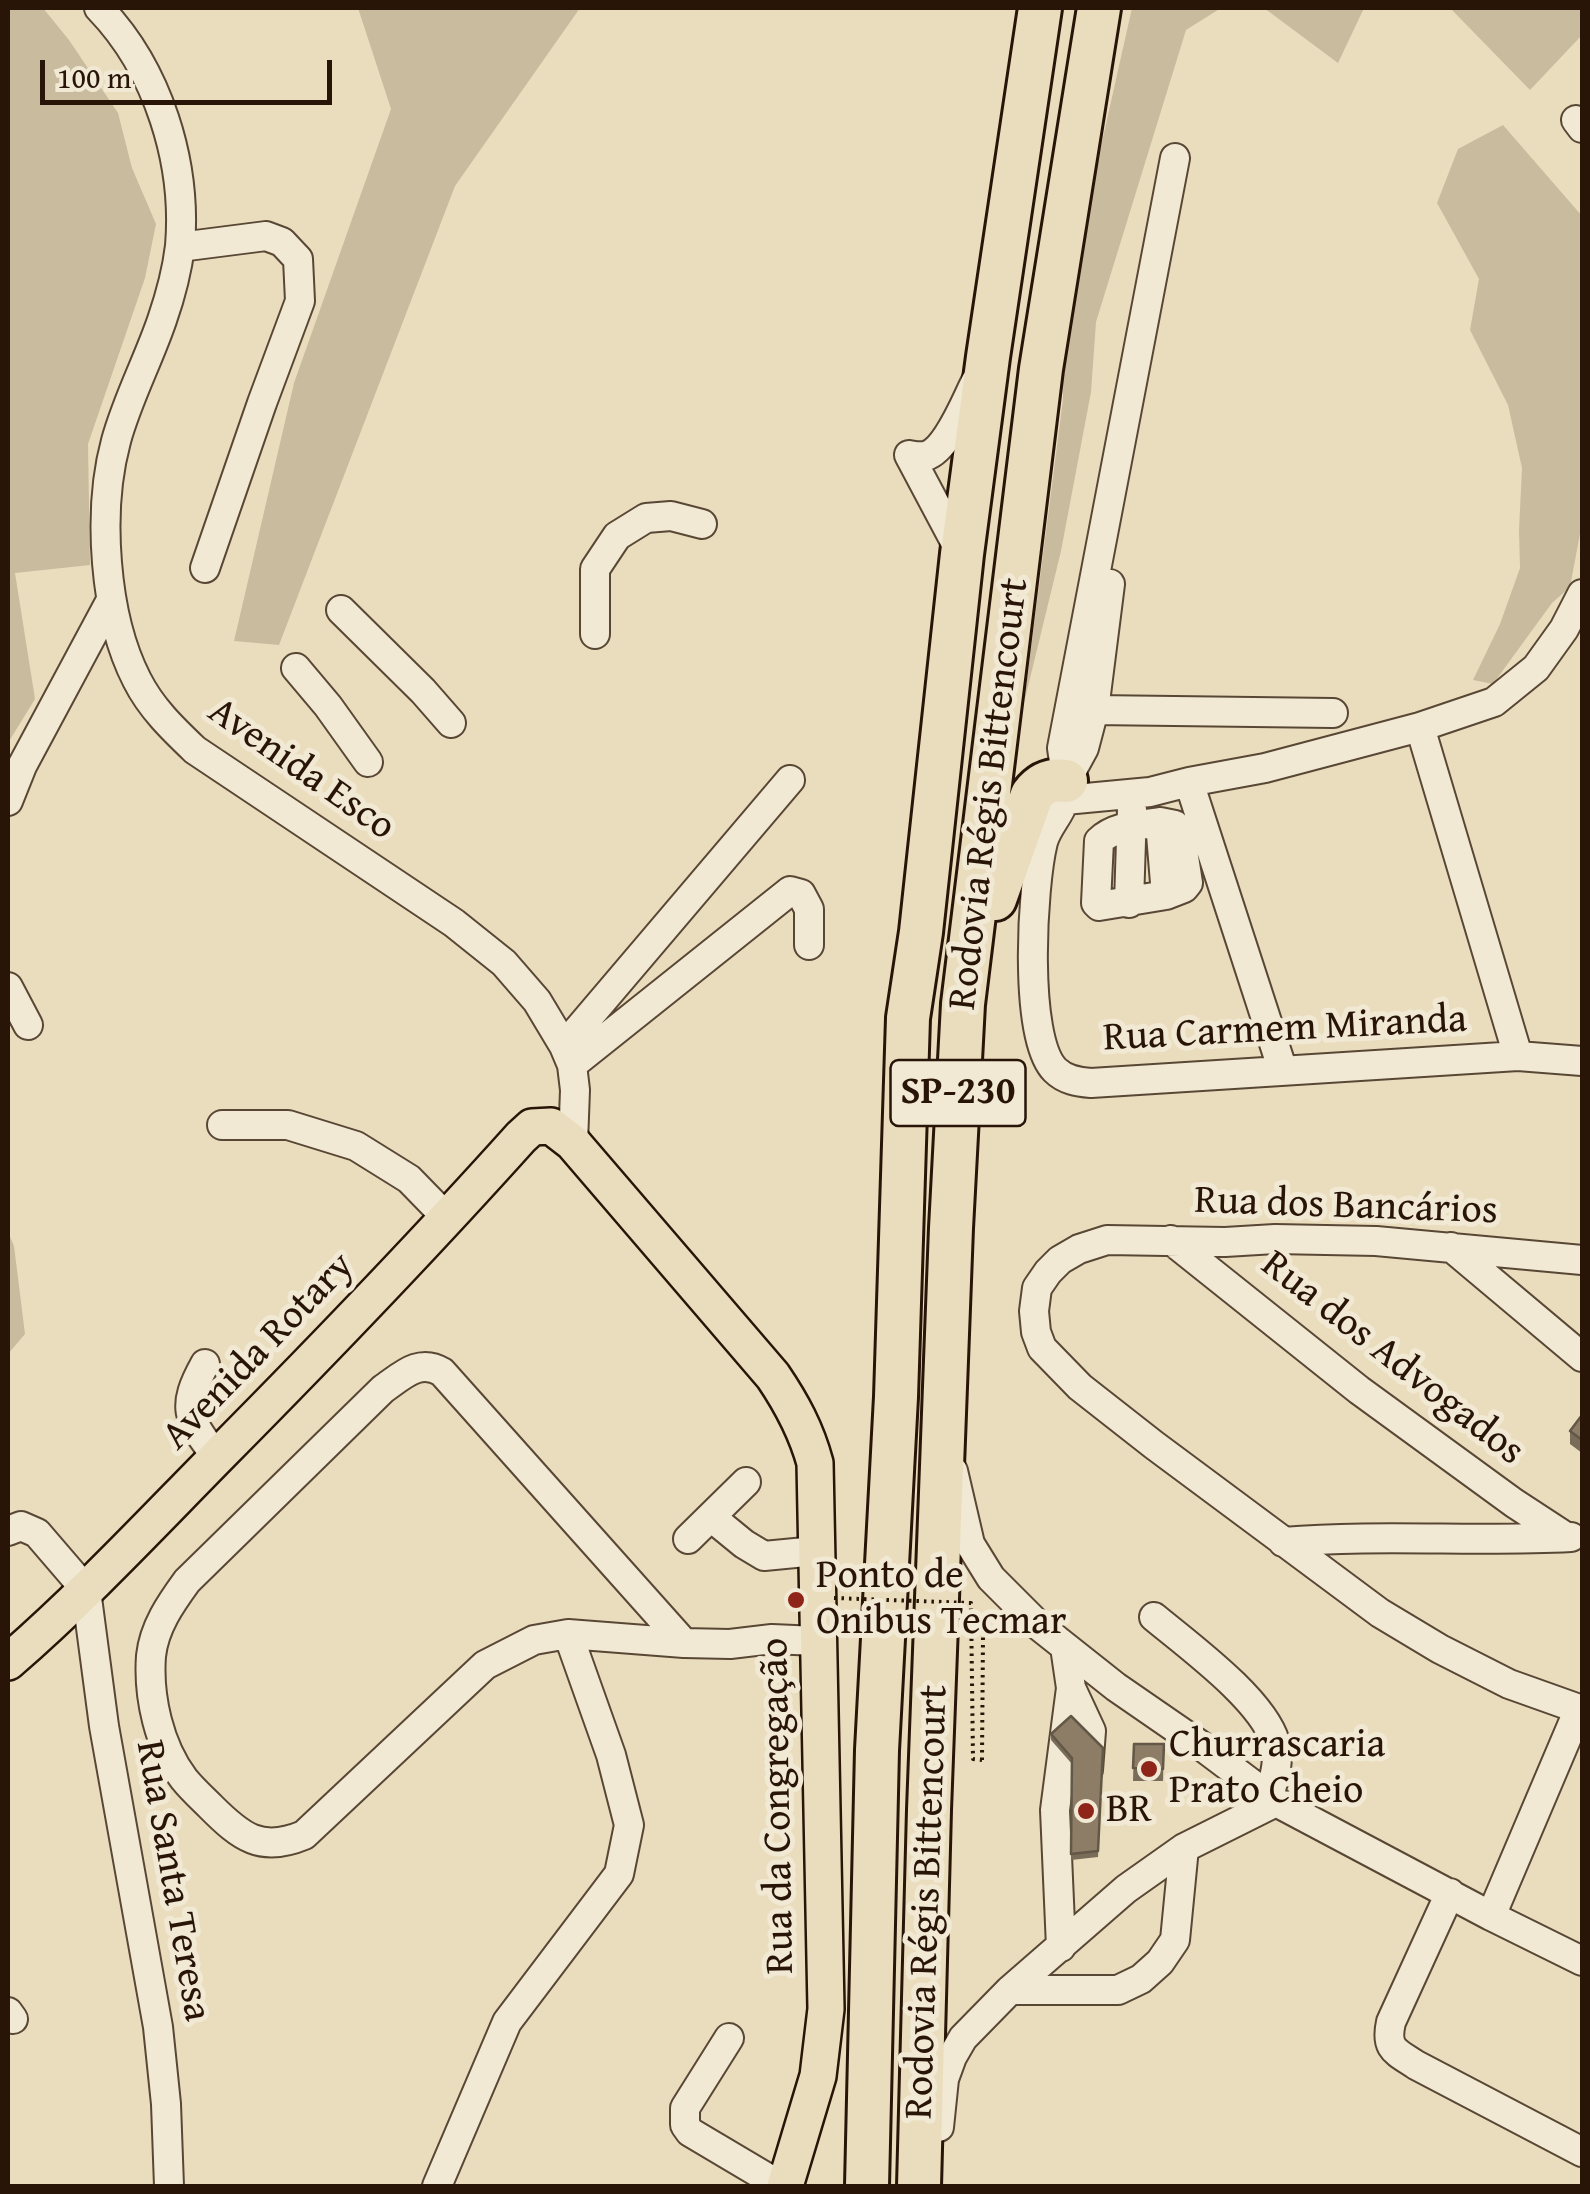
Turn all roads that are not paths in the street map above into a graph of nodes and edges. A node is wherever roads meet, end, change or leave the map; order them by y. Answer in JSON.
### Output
{"nodes":[{"id":1,"x":100,"y":8,"type":"edge"},
{"id":2,"x":1040,"y":8,"type":"edge"},
{"id":3,"x":1098,"y":8,"type":"edge"},
{"id":4,"x":1175,"y":158,"type":"dead end"},
{"id":5,"x":180,"y":247,"type":"junction"},
{"id":6,"x":988,"y":357,"type":"junction"},
{"id":7,"x":702,"y":524,"type":"dead end"},
{"id":8,"x":1100,"y":552,"type":"junction"},
{"id":9,"x":962,"y":554,"type":"junction"},
{"id":10,"x":205,"y":568,"type":"dead end"},
{"id":11,"x":1582,"y":594,"type":"edge"},
{"id":12,"x":112,"y":600,"type":"junction"},
{"id":13,"x":340,"y":610,"type":"dead end"},
{"id":14,"x":595,"y":634,"type":"dead end"},
{"id":15,"x":296,"y":668,"type":"dead end"},
{"id":16,"x":1094,"y":710,"type":"junction"},
{"id":17,"x":1333,"y":713,"type":"dead end"},
{"id":18,"x":451,"y":723,"type":"dead end"},
{"id":19,"x":1420,"y":726,"type":"junction"},
{"id":20,"x":368,"y":762,"type":"dead end"},
{"id":21,"x":790,"y":780,"type":"dead end"},
{"id":22,"x":1189,"y":782,"type":"junction"},
{"id":23,"x":1066,"y":790,"type":"junction"},
{"id":24,"x":1132,"y":794,"type":"junction"},
{"id":25,"x":8,"y":801,"type":"edge"},
{"id":26,"x":1146,"y":824,"type":"junction"},
{"id":27,"x":809,"y":945,"type":"dead end"},
{"id":28,"x":8,"y":987,"type":"edge"},
{"id":29,"x":963,"y":1004,"type":"junction"},
{"id":30,"x":28,"y":1025,"type":"dead end"},
{"id":31,"x":568,"y":1056,"type":"junction"},
{"id":32,"x":1518,"y":1056,"type":"junction"},
{"id":33,"x":1582,"y":1061,"type":"edge"},
{"id":34,"x":1284,"y":1070,"type":"junction"},
{"id":35,"x":222,"y":1125,"type":"dead end"},
{"id":36,"x":573,"y":1143,"type":"junction"},
{"id":37,"x":448,"y":1219,"type":"junction"},
{"id":38,"x":951,"y":1228,"type":"junction"},
{"id":39,"x":1172,"y":1240,"type":"junction"},
{"id":40,"x":1452,"y":1247,"type":"junction"},
{"id":41,"x":1582,"y":1260,"type":"edge"},
{"id":42,"x":1582,"y":1357,"type":"edge"},
{"id":43,"x":205,"y":1364,"type":"dead end"},
{"id":44,"x":944,"y":1398,"type":"junction"},
{"id":45,"x":218,"y":1456,"type":"junction"},
{"id":46,"x":952,"y":1465,"type":"junction"},
{"id":47,"x":746,"y":1482,"type":"dead end"},
{"id":48,"x":711,"y":1517,"type":"junction"},
{"id":49,"x":8,"y":1531,"type":"edge"},
{"id":50,"x":1574,"y":1537,"type":"edge"},
{"id":51,"x":688,"y":1539,"type":"dead end"},
{"id":52,"x":1282,"y":1542,"type":"junction"},
{"id":53,"x":816,"y":1551,"type":"junction"},
{"id":54,"x":86,"y":1590,"type":"junction"},
{"id":55,"x":1154,"y":1617,"type":"dead end"},
{"id":56,"x":568,"y":1634,"type":"junction"},
{"id":57,"x":817,"y":1642,"type":"junction"},
{"id":58,"x":684,"y":1643,"type":"junction"},
{"id":59,"x":1066,"y":1647,"type":"junction"},
{"id":60,"x":8,"y":1662,"type":"edge"},
{"id":61,"x":1071,"y":1688,"type":"junction"},
{"id":62,"x":1581,"y":1709,"type":"edge"},
{"id":63,"x":1273,"y":1799,"type":"junction"},
{"id":64,"x":1086,"y":1800,"type":"edge"},
{"id":65,"x":1184,"y":1848,"type":"junction"},
{"id":66,"x":1083,"y":1852,"type":"edge"},
{"id":67,"x":1450,"y":1894,"type":"junction"},
{"id":68,"x":1058,"y":1900,"type":"junction"},
{"id":69,"x":1490,"y":1916,"type":"junction"},
{"id":70,"x":1060,"y":1947,"type":"junction"},
{"id":71,"x":1582,"y":1961,"type":"edge"},
{"id":72,"x":1010,"y":1990,"type":"junction"},
{"id":73,"x":924,"y":2000,"type":"junction"},
{"id":74,"x":729,"y":2038,"type":"dead end"},
{"id":75,"x":1582,"y":2152,"type":"edge"},
{"id":76,"x":169,"y":2186,"type":"edge"},
{"id":77,"x":437,"y":2186,"type":"edge"},
{"id":78,"x":783,"y":2186,"type":"edge"},
{"id":79,"x":867,"y":2186,"type":"edge"},
{"id":80,"x":892,"y":2186,"type":"edge"},
{"id":81,"x":919,"y":2186,"type":"edge"},
{"id":82,"x":934,"y":2186,"type":"edge"}],
"edges":[{"from":1,"to":5,"type":"street","name":"Avenida Esco"},
{"from":2,"to":6,"type":"highway","name":"Rodovia Régis Bittencourt","number":"SP-230"},
{"from":3,"to":29,"type":"highway","name":"Rodovia Régis Bittencourt","number":"SP-230"},
{"from":4,"to":8,"type":"street"},
{"from":5,"to":10,"type":"street"},
{"from":5,"to":12,"type":"street","name":"Avenida Esco"},
{"from":6,"to":9,"type":"highway","name":"Rodovia Régis Bittencourt","number":"SP-230"},
{"from":6,"to":9,"type":"street"},
{"from":7,"to":14,"type":"street"},
{"from":8,"to":16,"type":"street","name":"Rua Carmem Miranda"},
{"from":8,"to":23,"type":"street"},
{"from":9,"to":79,"type":"highway","name":"Rodovia Régis Bittencourt","number":"SP-230"},
{"from":11,"to":19,"type":"street"},
{"from":12,"to":25,"type":"street"},
{"from":12,"to":31,"type":"street","name":"Avenida Esco"},
{"from":13,"to":18,"type":"street"},
{"from":15,"to":20,"type":"street"},
{"from":16,"to":17,"type":"street"},
{"from":16,"to":23,"type":"street","name":"Rua Carmem Miranda"},
{"from":19,"to":22,"type":"street"},
{"from":19,"to":32,"type":"street"},
{"from":21,"to":31,"type":"street"},
{"from":22,"to":24,"type":"street"},
{"from":22,"to":34,"type":"street"},
{"from":23,"to":24,"type":"street"},
{"from":23,"to":29,"type":"highway"},
{"from":23,"to":34,"type":"street","name":"Rua Carmem Miranda"},
{"from":24,"to":26,"type":"street"},
{"from":26,"to":26,"type":"street"},
{"from":27,"to":31,"type":"street"},
{"from":28,"to":30,"type":"street"},
{"from":29,"to":38,"type":"highway","name":"Rodovia Régis Bittencourt","number":"SP-230"},
{"from":31,"to":36,"type":"street","name":"Avenida Esco"},
{"from":32,"to":33,"type":"street","name":"Rua Carmem Miranda"},
{"from":32,"to":34,"type":"street","name":"Rua Carmem Miranda"},
{"from":35,"to":37,"type":"street"},
{"from":36,"to":37,"type":"main road","name":"Avenida Rotary"},
{"from":36,"to":53,"type":"main road","name":"Rua da Congregação"},
{"from":37,"to":45,"type":"main road","name":"Avenida Rotary"},
{"from":38,"to":44,"type":"highway","name":"Rodovia Régis Bittencourt","number":"SP-230"},
{"from":38,"to":80,"type":"highway"},
{"from":39,"to":40,"type":"street","name":"Rua dos Bancários"},
{"from":39,"to":50,"type":"street","name":"Rua dos Advogados"},
{"from":39,"to":52,"type":"street","name":"Rua dos Bancários"},
{"from":40,"to":41,"type":"street","name":"Rua dos Bancários"},
{"from":40,"to":42,"type":"street"},
{"from":43,"to":45,"type":"street"},
{"from":44,"to":46,"type":"highway"},
{"from":44,"to":73,"type":"highway","name":"Rodovia Régis Bittencourt","number":"SP-230"},
{"from":45,"to":54,"type":"main road","name":"Avenida Rotary"},
{"from":46,"to":59,"type":"street"},
{"from":46,"to":73,"type":"highway"},
{"from":47,"to":48,"type":"street"},
{"from":48,"to":51,"type":"street"},
{"from":48,"to":53,"type":"street"},
{"from":49,"to":54,"type":"street"},
{"from":50,"to":52,"type":"street"},
{"from":52,"to":62,"type":"street"},
{"from":53,"to":57,"type":"main road","name":"Rua da Congregação"},
{"from":54,"to":60,"type":"main road","name":"Avenida Rotary"},
{"from":54,"to":76,"type":"street","name":"Rua Santa Teresa"},
{"from":55,"to":63,"type":"street"},
{"from":56,"to":58,"type":"street"},
{"from":56,"to":58,"type":"street"},
{"from":56,"to":77,"type":"street"},
{"from":57,"to":58,"type":"street"},
{"from":57,"to":78,"type":"main road","name":"Rua da Congregação"},
{"from":59,"to":61,"type":"street"},
{"from":59,"to":63,"type":"street"},
{"from":61,"to":64,"type":"street"},
{"from":61,"to":68,"type":"street"},
{"from":62,"to":69,"type":"street"},
{"from":63,"to":65,"type":"street"},
{"from":63,"to":67,"type":"street"},
{"from":65,"to":70,"type":"street"},
{"from":65,"to":72,"type":"street"},
{"from":66,"to":68,"type":"street"},
{"from":67,"to":69,"type":"street"},
{"from":67,"to":75,"type":"street"},
{"from":68,"to":70,"type":"street"},
{"from":69,"to":71,"type":"street"},
{"from":70,"to":72,"type":"street"},
{"from":72,"to":82,"type":"street"},
{"from":73,"to":81,"type":"highway","name":"Rodovia Régis Bittencourt","number":"SP-230"},
{"from":74,"to":78,"type":"street"}]}
